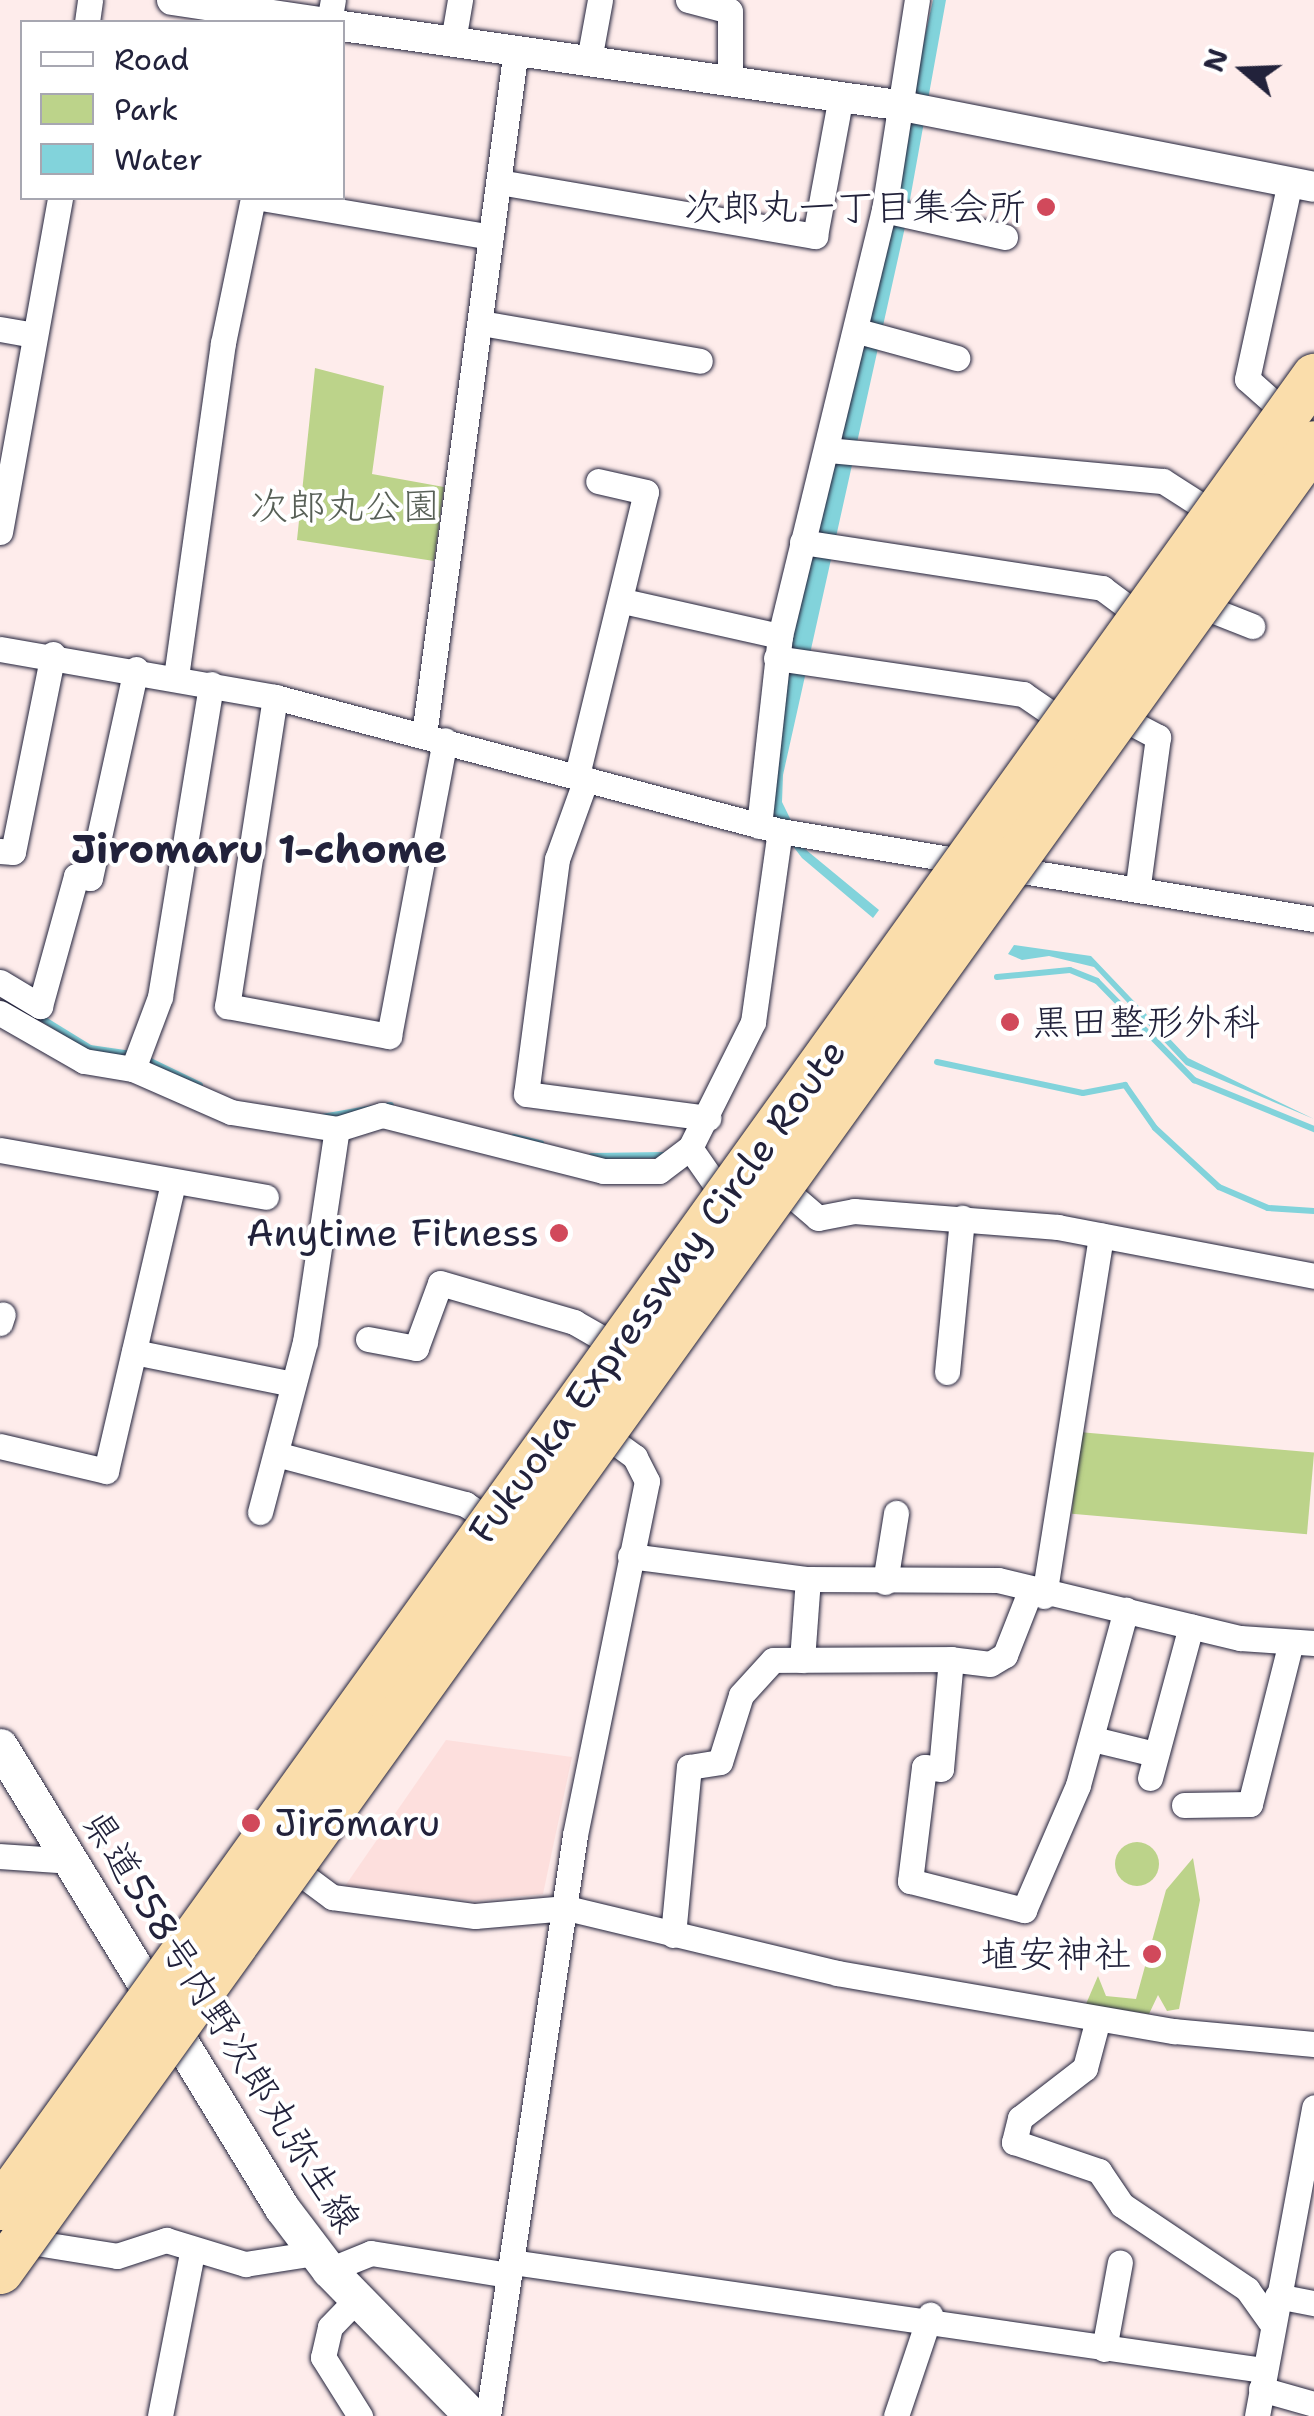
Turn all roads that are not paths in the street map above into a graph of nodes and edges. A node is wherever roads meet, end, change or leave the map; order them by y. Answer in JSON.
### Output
{"nodes":[{"id":1,"x":172,"y":0,"type":"edge"},
{"id":2,"x":460,"y":0,"type":"edge"},
{"id":3,"x":600,"y":0,"type":"edge"},
{"id":4,"x":688,"y":0,"type":"edge"},
{"id":5,"x":912,"y":1,"type":"edge"},
{"id":6,"x":307,"y":20,"type":"edge"},
{"id":7,"x":345,"y":26,"type":"edge"},
{"id":8,"x":453,"y":41,"type":"junction"},
{"id":9,"x":516,"y":49,"type":"junction"},
{"id":10,"x":589,"y":60,"type":"junction"},
{"id":11,"x":730,"y":79,"type":"junction"},
{"id":12,"x":841,"y":96,"type":"junction"},
{"id":13,"x":897,"y":105,"type":"junction"},
{"id":14,"x":499,"y":182,"type":"junction"},
{"id":15,"x":1302,"y":184,"type":"edge"},
{"id":16,"x":60,"y":200,"type":"edge"},
{"id":17,"x":257,"y":200,"type":"edge"},
{"id":18,"x":269,"y":200,"type":"edge"},
{"id":19,"x":884,"y":210,"type":"junction"},
{"id":20,"x":491,"y":236,"type":"junction"},
{"id":21,"x":1004,"y":237,"type":"dead end"},
{"id":22,"x":481,"y":323,"type":"junction"},
{"id":23,"x":0,"y":329,"type":"edge"},
{"id":24,"x":858,"y":331,"type":"junction"},
{"id":25,"x":33,"y":335,"type":"junction"},
{"id":26,"x":957,"y":358,"type":"dead end"},
{"id":27,"x":700,"y":361,"type":"dead end"},
{"id":28,"x":1314,"y":376,"type":"edge"},
{"id":29,"x":1283,"y":411,"type":"dead end"},
{"id":30,"x":1314,"y":443,"type":"edge"},
{"id":31,"x":828,"y":450,"type":"junction"},
{"id":32,"x":4,"y":451,"type":"edge"},
{"id":33,"x":598,"y":481,"type":"dead end"},
{"id":34,"x":1210,"y":511,"type":"dead end"},
{"id":35,"x":0,"y":532,"type":"edge"},
{"id":36,"x":802,"y":542,"type":"junction"},
{"id":37,"x":623,"y":601,"type":"junction"},
{"id":38,"x":1204,"y":607,"type":"dead end"},
{"id":39,"x":1137,"y":614,"type":"dead end"},
{"id":40,"x":1252,"y":626,"type":"dead end"},
{"id":41,"x":0,"y":649,"type":"edge"},
{"id":42,"x":780,"y":651,"type":"junction"},
{"id":43,"x":54,"y":654,"type":"junction"},
{"id":44,"x":136,"y":669,"type":"junction"},
{"id":45,"x":176,"y":677,"type":"junction"},
{"id":46,"x":211,"y":684,"type":"junction"},
{"id":47,"x":274,"y":698,"type":"junction"},
{"id":48,"x":1122,"y":718,"type":"dead end"},
{"id":49,"x":1062,"y":720,"type":"dead end"},
{"id":50,"x":434,"y":737,"type":"junction"},
{"id":51,"x":582,"y":777,"type":"junction"},
{"id":52,"x":770,"y":829,"type":"junction"},
{"id":53,"x":0,"y":850,"type":"edge"},
{"id":54,"x":1138,"y":884,"type":"junction"},
{"id":55,"x":1314,"y":919,"type":"edge"},
{"id":56,"x":0,"y":982,"type":"edge"},
{"id":57,"x":0,"y":1013,"type":"edge"},
{"id":58,"x":137,"y":1058,"type":"junction"},
{"id":59,"x":708,"y":1118,"type":"junction"},
{"id":60,"x":336,"y":1128,"type":"junction"},
{"id":61,"x":690,"y":1148,"type":"junction"},
{"id":62,"x":0,"y":1150,"type":"edge"},
{"id":63,"x":173,"y":1182,"type":"junction"},
{"id":64,"x":782,"y":1188,"type":"dead end"},
{"id":65,"x":722,"y":1194,"type":"dead end"},
{"id":66,"x":266,"y":1198,"type":"dead end"},
{"id":67,"x":962,"y":1218,"type":"junction"},
{"id":68,"x":1101,"y":1234,"type":"junction"},
{"id":69,"x":1314,"y":1276,"type":"edge"},
{"id":70,"x":368,"y":1339,"type":"dead end"},
{"id":71,"x":614,"y":1345,"type":"dead end"},
{"id":72,"x":134,"y":1352,"type":"junction"},
{"id":73,"x":947,"y":1372,"type":"dead end"},
{"id":74,"x":292,"y":1384,"type":"junction"},
{"id":75,"x":604,"y":1434,"type":"dead end"},
{"id":76,"x":0,"y":1446,"type":"edge"},
{"id":77,"x":276,"y":1454,"type":"junction"},
{"id":78,"x":260,"y":1512,"type":"dead end"},
{"id":79,"x":896,"y":1513,"type":"dead end"},
{"id":80,"x":488,"y":1519,"type":"dead end"},
{"id":81,"x":630,"y":1556,"type":"junction"},
{"id":82,"x":808,"y":1579,"type":"junction"},
{"id":83,"x":885,"y":1582,"type":"junction"},
{"id":84,"x":1036,"y":1595,"type":"junction"},
{"id":85,"x":1126,"y":1609,"type":"junction"},
{"id":86,"x":1191,"y":1626,"type":"junction"},
{"id":87,"x":1302,"y":1643,"type":"edge"},
{"id":88,"x":802,"y":1660,"type":"junction"},
{"id":89,"x":951,"y":1660,"type":"junction"},
{"id":90,"x":1093,"y":1739,"type":"junction"},
{"id":91,"x":0,"y":1746,"type":"edge"},
{"id":92,"x":1184,"y":1805,"type":"dead end"},
{"id":93,"x":0,"y":1856,"type":"edge"},
{"id":94,"x":71,"y":1861,"type":"junction"},
{"id":95,"x":292,"y":1868,"type":"dead end"},
{"id":96,"x":567,"y":1908,"type":"junction"},
{"id":97,"x":673,"y":1935,"type":"junction"},
{"id":98,"x":1098,"y":2019,"type":"junction"},
{"id":99,"x":1314,"y":2044,"type":"edge"},
{"id":100,"x":1314,"y":2107,"type":"edge"},
{"id":101,"x":0,"y":2207,"type":"edge"},
{"id":102,"x":192,"y":2252,"type":"junction"},
{"id":103,"x":15,"y":2256,"type":"edge"},
{"id":104,"x":322,"y":2261,"type":"junction"},
{"id":105,"x":1120,"y":2262,"type":"dead end"},
{"id":106,"x":510,"y":2268,"type":"junction"},
{"id":107,"x":1277,"y":2296,"type":"junction"},
{"id":108,"x":357,"y":2299,"type":"junction"},
{"id":109,"x":1314,"y":2303,"type":"edge"},
{"id":110,"x":930,"y":2316,"type":"junction"},
{"id":111,"x":1272,"y":2324,"type":"junction"},
{"id":112,"x":1104,"y":2349,"type":"junction"},
{"id":113,"x":1262,"y":2380,"type":"junction"},
{"id":114,"x":340,"y":2388,"type":"junction"},
{"id":115,"x":1314,"y":2404,"type":"edge"},
{"id":116,"x":160,"y":2416,"type":"edge"},
{"id":117,"x":334,"y":2416,"type":"edge"},
{"id":118,"x":360,"y":2416,"type":"edge"},
{"id":119,"x":472,"y":2416,"type":"edge"},
{"id":120,"x":488,"y":2416,"type":"edge"},
{"id":121,"x":896,"y":2416,"type":"edge"},
{"id":122,"x":1257,"y":2416,"type":"edge"}],
"edges":[{"from":1,"to":6,"type":"street"},
{"from":2,"to":8,"type":"street"},
{"from":3,"to":10,"type":"street"},
{"from":4,"to":11,"type":"street"},
{"from":5,"to":13,"type":"street"},
{"from":7,"to":8,"type":"street"},
{"from":8,"to":9,"type":"street"},
{"from":9,"to":10,"type":"street"},
{"from":9,"to":14,"type":"street"},
{"from":10,"to":11,"type":"street"},
{"from":11,"to":12,"type":"street"},
{"from":12,"to":13,"type":"street"},
{"from":12,"to":14,"type":"street"},
{"from":13,"to":15,"type":"street"},
{"from":13,"to":19,"type":"street"},
{"from":14,"to":20,"type":"street"},
{"from":15,"to":29,"type":"street"},
{"from":16,"to":25,"type":"street"},
{"from":17,"to":45,"type":"street"},
{"from":18,"to":20,"type":"street"},
{"from":19,"to":21,"type":"street"},
{"from":19,"to":24,"type":"street"},
{"from":20,"to":22,"type":"street"},
{"from":22,"to":27,"type":"street"},
{"from":22,"to":50,"type":"street"},
{"from":23,"to":25,"type":"street"},
{"from":24,"to":26,"type":"street"},
{"from":24,"to":31,"type":"street"},
{"from":25,"to":32,"type":"street"},
{"from":28,"to":101,"type":"highway","name":"Fukuoka Expressway Circle Route","bridge":true},
{"from":30,"to":103,"type":"highway","name":"Fukuoka Expressway Circle Route","bridge":true},
{"from":31,"to":34,"type":"street"},
{"from":31,"to":36,"type":"street"},
{"from":32,"to":35,"type":"street"},
{"from":33,"to":37,"type":"street"},
{"from":36,"to":39,"type":"street"},
{"from":36,"to":42,"type":"street"},
{"from":37,"to":42,"type":"street"},
{"from":37,"to":51,"type":"street"},
{"from":38,"to":40,"type":"street"},
{"from":41,"to":43,"type":"street"},
{"from":42,"to":49,"type":"street"},
{"from":42,"to":52,"type":"street"},
{"from":43,"to":44,"type":"street"},
{"from":43,"to":53,"type":"street"},
{"from":44,"to":45,"type":"street"},
{"from":44,"to":56,"type":"street"},
{"from":45,"to":46,"type":"street"},
{"from":46,"to":47,"type":"street"},
{"from":46,"to":58,"type":"street"},
{"from":47,"to":50,"type":"street"},
{"from":47,"to":50,"type":"street"},
{"from":48,"to":54,"type":"street"},
{"from":50,"to":51,"type":"street"},
{"from":51,"to":52,"type":"street"},
{"from":51,"to":59,"type":"street"},
{"from":52,"to":54,"type":"street"},
{"from":52,"to":59,"type":"street"},
{"from":54,"to":55,"type":"street"},
{"from":57,"to":58,"type":"street"},
{"from":58,"to":60,"type":"street"},
{"from":59,"to":61,"type":"street"},
{"from":60,"to":61,"type":"street"},
{"from":60,"to":74,"type":"street"},
{"from":61,"to":65,"type":"street"},
{"from":62,"to":63,"type":"street"},
{"from":63,"to":66,"type":"street"},
{"from":63,"to":72,"type":"street"},
{"from":64,"to":67,"type":"street"},
{"from":67,"to":68,"type":"street"},
{"from":67,"to":73,"type":"street"},
{"from":68,"to":69,"type":"street"},
{"from":68,"to":84,"type":"street"},
{"from":70,"to":71,"type":"street"},
{"from":72,"to":74,"type":"street"},
{"from":72,"to":76,"type":"street"},
{"from":74,"to":77,"type":"street"},
{"from":75,"to":81,"type":"street"},
{"from":77,"to":78,"type":"street"},
{"from":77,"to":80,"type":"street"},
{"from":79,"to":83,"type":"street"},
{"from":81,"to":82,"type":"street"},
{"from":81,"to":96,"type":"street"},
{"from":82,"to":83,"type":"street"},
{"from":82,"to":88,"type":"street"},
{"from":83,"to":84,"type":"street"},
{"from":84,"to":85,"type":"street"},
{"from":84,"to":89,"type":"street"},
{"from":85,"to":86,"type":"street"},
{"from":85,"to":90,"type":"street"},
{"from":86,"to":87,"type":"street"},
{"from":86,"to":90,"type":"street"},
{"from":87,"to":92,"type":"street"},
{"from":88,"to":89,"type":"street"},
{"from":88,"to":97,"type":"street"},
{"from":89,"to":90,"type":"street"},
{"from":91,"to":94,"type":"main road","name":"県道558号内野次郎丸弥生線"},
{"from":93,"to":94,"type":"street"},
{"from":94,"to":104,"type":"main road","name":"県道558号内野次郎丸弥生線"},
{"from":95,"to":96,"type":"street"},
{"from":96,"to":97,"type":"street"},
{"from":96,"to":106,"type":"street"},
{"from":97,"to":98,"type":"street"},
{"from":98,"to":99,"type":"street"},
{"from":98,"to":111,"type":"street"},
{"from":100,"to":107,"type":"street"},
{"from":102,"to":103,"type":"street"},
{"from":102,"to":104,"type":"street"},
{"from":102,"to":116,"type":"street"},
{"from":104,"to":106,"type":"street"},
{"from":104,"to":108,"type":"main road","name":"県道558号内野次郎丸弥生線"},
{"from":105,"to":112,"type":"street"},
{"from":106,"to":110,"type":"street"},
{"from":106,"to":120,"type":"street"},
{"from":107,"to":109,"type":"street"},
{"from":107,"to":111,"type":"street"},
{"from":108,"to":114,"type":"street"},
{"from":108,"to":119,"type":"main road","name":"県道558号内野次郎丸弥生線"},
{"from":110,"to":112,"type":"street"},
{"from":110,"to":121,"type":"street"},
{"from":111,"to":113,"type":"street"},
{"from":112,"to":113,"type":"street"},
{"from":113,"to":115,"type":"street"},
{"from":113,"to":122,"type":"street"},
{"from":114,"to":117,"type":"street"},
{"from":114,"to":118,"type":"street"}]}
